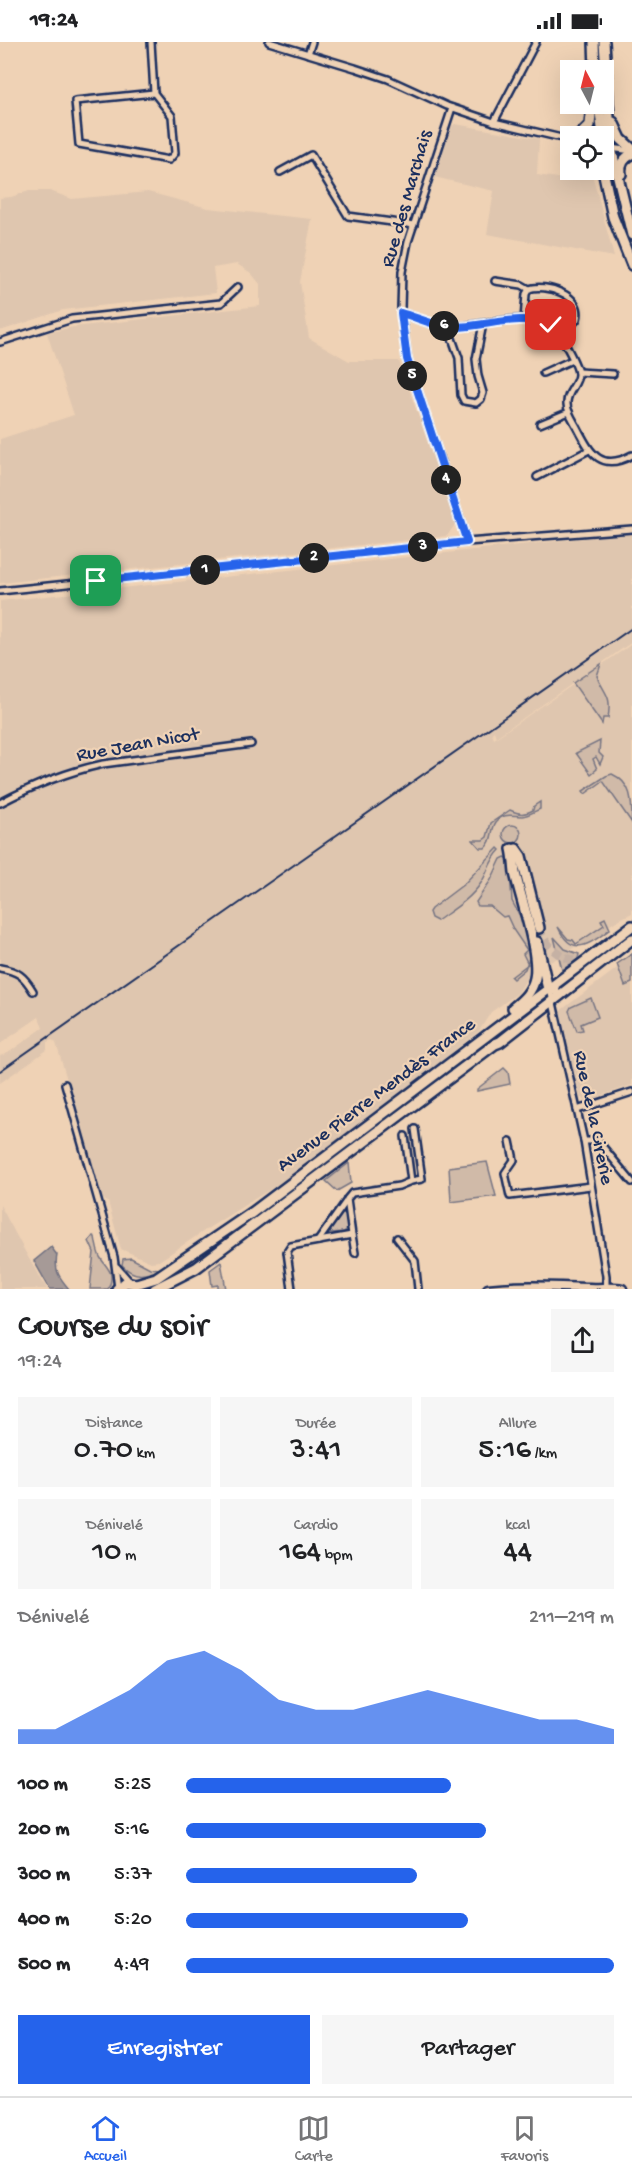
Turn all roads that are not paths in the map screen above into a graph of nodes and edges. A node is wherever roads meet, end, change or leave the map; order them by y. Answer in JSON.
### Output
{"nodes":[{"id":1,"x":151,"y":42,"type":"edge"},
{"id":2,"x":269,"y":42,"type":"edge"},
{"id":3,"x":301,"y":42,"type":"edge"},
{"id":4,"x":312,"y":42,"type":"edge"},
{"id":5,"x":536,"y":42,"type":"edge"},
{"id":6,"x":604,"y":42,"type":"edge"},
{"id":7,"x":595,"y":45,"type":"edge"},
{"id":8,"x":298,"y":50,"type":"junction"},
{"id":9,"x":308,"y":54,"type":"junction"},
{"id":10,"x":594,"y":60,"type":"edge"},
{"id":11,"x":603,"y":60,"type":"edge"},
{"id":12,"x":154,"y":93,"type":"junction"},
{"id":13,"x":452,"y":108,"type":"junction"},
{"id":14,"x":605,"y":114,"type":"edge"},
{"id":15,"x":494,"y":122,"type":"junction"},
{"id":16,"x":560,"y":138,"type":"edge"},
{"id":17,"x":614,"y":149,"type":"edge"},
{"id":18,"x":632,"y":151,"type":"edge"},
{"id":19,"x":280,"y":172,"type":"dead end"},
{"id":20,"x":614,"y":175,"type":"edge"},
{"id":21,"x":603,"y":180,"type":"edge"},
{"id":22,"x":414,"y":225,"type":"junction"},
{"id":23,"x":632,"y":235,"type":"edge"},
{"id":24,"x":632,"y":265,"type":"edge"},
{"id":25,"x":495,"y":281,"type":"dead end"},
{"id":26,"x":238,"y":287,"type":"dead end"},
{"id":27,"x":529,"y":289,"type":"junction"},
{"id":28,"x":401,"y":313,"type":"junction"},
{"id":29,"x":524,"y":320,"type":"junction"},
{"id":30,"x":483,"y":324,"type":"junction"},
{"id":31,"x":448,"y":327,"type":"junction"},
{"id":32,"x":559,"y":334,"type":"junction"},
{"id":33,"x":0,"y":342,"type":"edge"},
{"id":34,"x":572,"y":360,"type":"junction"},
{"id":35,"x":578,"y":372,"type":"junction"},
{"id":36,"x":543,"y":373,"type":"dead end"},
{"id":37,"x":613,"y":374,"type":"dead end"},
{"id":38,"x":569,"y":412,"type":"junction"},
{"id":39,"x":540,"y":424,"type":"dead end"},
{"id":40,"x":589,"y":450,"type":"junction"},
{"id":41,"x":632,"y":455,"type":"edge"},
{"id":42,"x":537,"y":477,"type":"dead end"},
{"id":43,"x":632,"y":529,"type":"edge"},
{"id":44,"x":467,"y":542,"type":"junction"},
{"id":45,"x":0,"y":591,"type":"edge"},
{"id":46,"x":251,"y":744,"type":"dead end"},
{"id":47,"x":0,"y":803,"type":"edge"},
{"id":48,"x":514,"y":862,"type":"junction"},
{"id":49,"x":632,"y":926,"type":"edge"},
{"id":50,"x":539,"y":928,"type":"tunnel mouth"},
{"id":51,"x":632,"y":933,"type":"edge"},
{"id":52,"x":632,"y":939,"type":"edge"},
{"id":53,"x":608,"y":951,"type":"tunnel mouth"},
{"id":54,"x":0,"y":968,"type":"edge"},
{"id":55,"x":550,"y":989,"type":"junction"},
{"id":56,"x":33,"y":992,"type":"dead end"},
{"id":57,"x":564,"y":993,"type":"junction"},
{"id":58,"x":552,"y":1002,"type":"junction"},
{"id":59,"x":492,"y":1032,"type":"junction"},
{"id":60,"x":64,"y":1084,"type":"dead end"},
{"id":61,"x":632,"y":1092,"type":"edge"},
{"id":62,"x":577,"y":1110,"type":"junction"},
{"id":63,"x":415,"y":1129,"type":"dead end"},
{"id":64,"x":405,"y":1136,"type":"dead end"},
{"id":65,"x":584,"y":1141,"type":"junction"},
{"id":66,"x":510,"y":1142,"type":"dead end"},
{"id":67,"x":411,"y":1181,"type":"junction"},
{"id":68,"x":632,"y":1182,"type":"edge"},
{"id":69,"x":591,"y":1185,"type":"junction"},
{"id":70,"x":347,"y":1200,"type":"junction"},
{"id":71,"x":352,"y":1235,"type":"junction"},
{"id":72,"x":397,"y":1238,"type":"dead end"},
{"id":73,"x":318,"y":1241,"type":"junction"},
{"id":74,"x":355,"y":1253,"type":"dead end"},
{"id":75,"x":116,"y":1265,"type":"junction"},
{"id":76,"x":136,"y":1285,"type":"edge"},
{"id":77,"x":118,"y":1288,"type":"edge"},
{"id":78,"x":603,"y":1288,"type":"edge"},
{"id":79,"x":155,"y":1289,"type":"edge"},
{"id":80,"x":292,"y":1289,"type":"edge"},
{"id":81,"x":418,"y":1289,"type":"edge"},
{"id":82,"x":488,"y":1289,"type":"edge"},
{"id":83,"x":587,"y":1289,"type":"edge"},
{"id":84,"x":622,"y":1289,"type":"edge"}],
"edges":[{"from":1,"to":12,"type":"street"},
{"from":2,"to":8,"type":"street"},
{"from":3,"to":8,"type":"street"},
{"from":4,"to":9,"type":"street"},
{"from":5,"to":15,"type":"street"},
{"from":6,"to":11,"type":"main road"},
{"from":7,"to":10,"type":"main road"},
{"from":8,"to":9,"type":"street"},
{"from":9,"to":13,"type":"street"},
{"from":12,"to":12,"type":"street"},
{"from":13,"to":15,"type":"street"},
{"from":13,"to":22,"type":"street","name":"Rue des Marchais"},
{"from":14,"to":18,"type":"main road"},
{"from":15,"to":16,"type":"street"},
{"from":17,"to":18,"type":"street"},
{"from":18,"to":23,"type":"main road"},
{"from":19,"to":22,"type":"street"},
{"from":20,"to":23,"type":"main road"},
{"from":21,"to":24,"type":"main road"},
{"from":22,"to":28,"type":"street","name":"Rue des Marchais"},
{"from":25,"to":27,"type":"street"},
{"from":26,"to":33,"type":"street"},
{"from":27,"to":29,"type":"street"},
{"from":27,"to":32,"type":"street"},
{"from":28,"to":31,"type":"street"},
{"from":28,"to":44,"type":"street","name":"Rue des Marchais"},
{"from":29,"to":30,"type":"street"},
{"from":29,"to":32,"type":"street"},
{"from":30,"to":31,"type":"street"},
{"from":30,"to":31,"type":"street"},
{"from":32,"to":34,"type":"street"},
{"from":34,"to":35,"type":"street"},
{"from":34,"to":36,"type":"street"},
{"from":35,"to":37,"type":"street"},
{"from":35,"to":38,"type":"street"},
{"from":38,"to":39,"type":"street"},
{"from":38,"to":40,"type":"street"},
{"from":40,"to":41,"type":"street"},
{"from":40,"to":42,"type":"street"},
{"from":43,"to":44,"type":"street"},
{"from":44,"to":45,"type":"street"},
{"from":46,"to":47,"type":"street","name":"Rue Jean Nicot"},
{"from":48,"to":50,"type":"main road"},
{"from":48,"to":55,"type":"main road"},
{"from":48,"to":59,"type":"main road"},
{"from":49,"to":55,"type":"main road","name":"Avenue Pierre Mendès France"},
{"from":51,"to":53,"type":"main road"},
{"from":52,"to":57,"type":"main road","name":"Avenue Pierre Mendès France"},
{"from":54,"to":56,"type":"street"},
{"from":55,"to":57,"type":"main road"},
{"from":55,"to":58,"type":"street","name":"Rue de la Cirerie"},
{"from":55,"to":59,"type":"main road","name":"Avenue Pierre Mendès France"},
{"from":57,"to":58,"type":"main road","name":"Avenue Pierre Mendès France"},
{"from":58,"to":62,"type":"street","name":"Rue de la Cirerie"},
{"from":58,"to":79,"type":"main road","name":"Avenue Pierre Mendès France"},
{"from":59,"to":76,"type":"main road","name":"Avenue Pierre Mendès France"},
{"from":60,"to":75,"type":"street"},
{"from":61,"to":62,"type":"street"},
{"from":62,"to":65,"type":"street","name":"Rue de la Cirerie"},
{"from":63,"to":67,"type":"street"},
{"from":64,"to":67,"type":"street"},
{"from":65,"to":68,"type":"street"},
{"from":65,"to":69,"type":"street","name":"Rue de la Cirerie"},
{"from":66,"to":69,"type":"street"},
{"from":67,"to":70,"type":"street"},
{"from":69,"to":78,"type":"street","name":"Rue de la Cirerie"},
{"from":70,"to":71,"type":"street"},
{"from":70,"to":73,"type":"street"},
{"from":71,"to":73,"type":"street"},
{"from":71,"to":74,"type":"street"},
{"from":72,"to":81,"type":"street"},
{"from":73,"to":80,"type":"street"},
{"from":75,"to":76,"type":"street"},
{"from":75,"to":77,"type":"street"},
{"from":76,"to":77,"type":"main road","name":"Avenue Pierre Mendès France"},
{"from":78,"to":83,"type":"street"},
{"from":78,"to":84,"type":"street"},
{"from":82,"to":83,"type":"street"}]}
